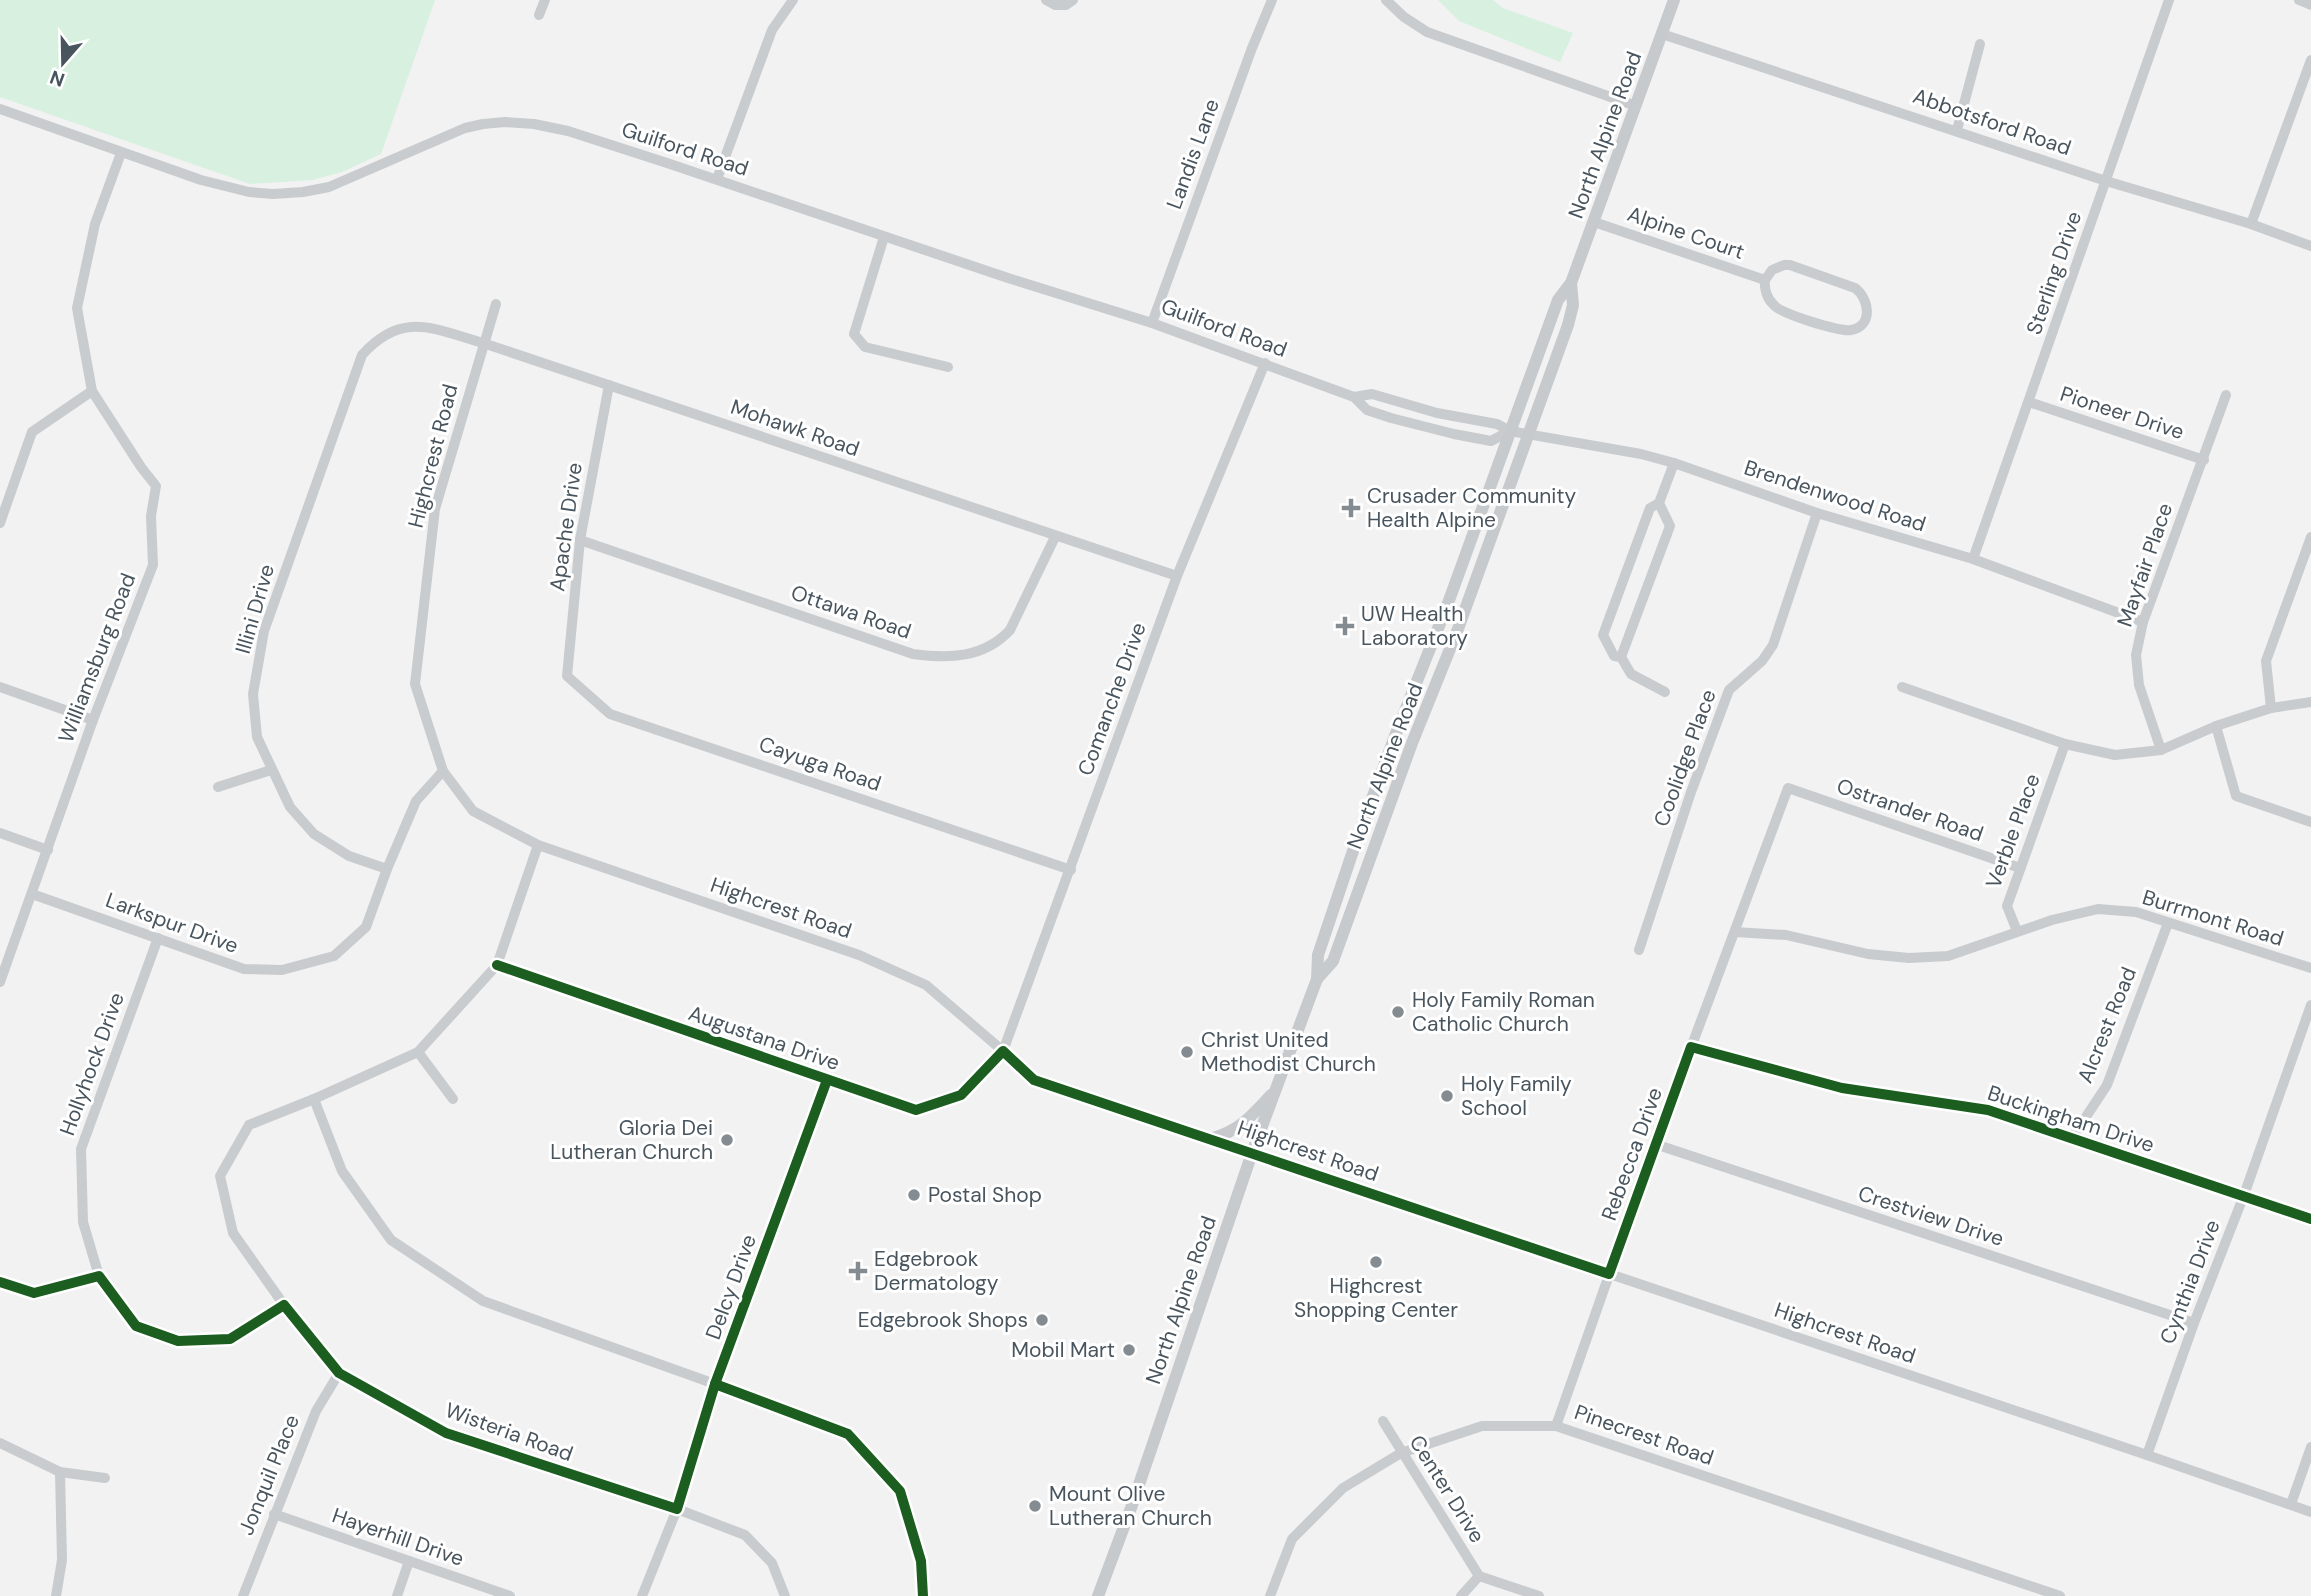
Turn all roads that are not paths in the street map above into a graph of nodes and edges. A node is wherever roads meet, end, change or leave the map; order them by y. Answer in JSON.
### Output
{"nodes":[{"id":1,"x":545,"y":0,"type":"edge"},
{"id":2,"x":793,"y":0,"type":"edge"},
{"id":3,"x":1046,"y":0,"type":"edge"},
{"id":4,"x":1073,"y":0,"type":"edge"},
{"id":5,"x":1272,"y":0,"type":"edge"},
{"id":6,"x":1386,"y":0,"type":"edge"},
{"id":7,"x":1674,"y":0,"type":"edge"},
{"id":8,"x":2169,"y":0,"type":"edge"},
{"id":9,"x":2300,"y":0,"type":"edge"},
{"id":10,"x":2311,"y":5,"type":"edge"},
{"id":11,"x":540,"y":15,"type":"dead end"},
{"id":12,"x":1662,"y":34,"type":"junction"},
{"id":13,"x":1980,"y":44,"type":"dead end"},
{"id":14,"x":2311,"y":60,"type":"edge"},
{"id":15,"x":1636,"y":106,"type":"junction"},
{"id":16,"x":0,"y":109,"type":"edge"},
{"id":17,"x":1957,"y":130,"type":"junction"},
{"id":18,"x":121,"y":153,"type":"junction"},
{"id":19,"x":717,"y":179,"type":"junction"},
{"id":20,"x":2106,"y":181,"type":"junction"},
{"id":21,"x":1594,"y":222,"type":"junction"},
{"id":22,"x":2251,"y":224,"type":"junction"},
{"id":23,"x":884,"y":237,"type":"junction"},
{"id":24,"x":2311,"y":246,"type":"edge"},
{"id":25,"x":1765,"y":280,"type":"junction"},
{"id":26,"x":1571,"y":283,"type":"junction"},
{"id":27,"x":496,"y":304,"type":"dead end"},
{"id":28,"x":1152,"y":323,"type":"junction"},
{"id":29,"x":399,"y":328,"type":"joint"},
{"id":30,"x":483,"y":343,"type":"junction"},
{"id":31,"x":1265,"y":363,"type":"junction"},
{"id":32,"x":948,"y":367,"type":"dead end"},
{"id":33,"x":609,"y":385,"type":"junction"},
{"id":34,"x":92,"y":391,"type":"junction"},
{"id":35,"x":2226,"y":395,"type":"dead end"},
{"id":36,"x":1354,"y":397,"type":"junction"},
{"id":37,"x":2029,"y":402,"type":"junction"},
{"id":38,"x":1510,"y":431,"type":"junction"},
{"id":39,"x":1529,"y":434,"type":"junction"},
{"id":40,"x":2204,"y":460,"type":"junction"},
{"id":41,"x":1674,"y":463,"type":"junction"},
{"id":42,"x":1659,"y":503,"type":"junction"},
{"id":43,"x":1817,"y":513,"type":"junction"},
{"id":44,"x":0,"y":523,"type":"edge"},
{"id":45,"x":1055,"y":537,"type":"junction"},
{"id":46,"x":2311,"y":537,"type":"edge"},
{"id":47,"x":580,"y":540,"type":"junction"},
{"id":48,"x":1973,"y":559,"type":"junction"},
{"id":49,"x":1177,"y":576,"type":"junction"},
{"id":50,"x":2143,"y":622,"type":"junction"},
{"id":51,"x":1621,"y":657,"type":"junction"},
{"id":52,"x":567,"y":676,"type":"joint"},
{"id":53,"x":0,"y":687,"type":"edge"},
{"id":54,"x":1902,"y":687,"type":"dead end"},
{"id":55,"x":1665,"y":692,"type":"dead end"},
{"id":56,"x":2311,"y":702,"type":"edge"},
{"id":57,"x":2271,"y":708,"type":"junction"},
{"id":58,"x":93,"y":720,"type":"junction"},
{"id":59,"x":2216,"y":726,"type":"junction"},
{"id":60,"x":2065,"y":744,"type":"junction"},
{"id":61,"x":2161,"y":750,"type":"junction"},
{"id":62,"x":271,"y":770,"type":"junction"},
{"id":63,"x":443,"y":771,"type":"junction"},
{"id":64,"x":218,"y":787,"type":"dead end"},
{"id":65,"x":1788,"y":788,"type":"joint"},
{"id":66,"x":2311,"y":822,"type":"edge"},
{"id":67,"x":0,"y":833,"type":"edge"},
{"id":68,"x":538,"y":845,"type":"junction"},
{"id":69,"x":48,"y":850,"type":"junction"},
{"id":70,"x":2020,"y":868,"type":"junction"},
{"id":71,"x":387,"y":869,"type":"junction"},
{"id":72,"x":1071,"y":870,"type":"junction"},
{"id":73,"x":32,"y":894,"type":"junction"},
{"id":74,"x":2168,"y":922,"type":"junction"},
{"id":75,"x":2017,"y":931,"type":"junction"},
{"id":76,"x":1735,"y":932,"type":"junction"},
{"id":77,"x":158,"y":938,"type":"junction"},
{"id":78,"x":1639,"y":950,"type":"dead end"},
{"id":79,"x":497,"y":965,"type":"junction"},
{"id":80,"x":2311,"y":968,"type":"edge"},
{"id":81,"x":1317,"y":979,"type":"junction"},
{"id":82,"x":0,"y":982,"type":"edge"},
{"id":83,"x":2311,"y":1005,"type":"edge"},
{"id":84,"x":1691,"y":1047,"type":"junction"},
{"id":85,"x":1003,"y":1051,"type":"junction"},
{"id":86,"x":418,"y":1052,"type":"junction"},
{"id":87,"x":827,"y":1080,"type":"junction"},
{"id":88,"x":1276,"y":1090,"type":"junction"},
{"id":89,"x":314,"y":1099,"type":"junction"},
{"id":90,"x":453,"y":1099,"type":"dead end"},
{"id":91,"x":2072,"y":1138,"type":"junction"},
{"id":92,"x":1210,"y":1139,"type":"junction"},
{"id":93,"x":1655,"y":1144,"type":"junction"},
{"id":94,"x":1252,"y":1153,"type":"junction"},
{"id":95,"x":2244,"y":1195,"type":"junction"},
{"id":96,"x":2311,"y":1219,"type":"edge"},
{"id":97,"x":1609,"y":1274,"type":"junction"},
{"id":98,"x":99,"y":1276,"type":"junction"},
{"id":99,"x":0,"y":1282,"type":"edge"},
{"id":100,"x":284,"y":1305,"type":"junction"},
{"id":101,"x":2194,"y":1323,"type":"junction"},
{"id":102,"x":339,"y":1373,"type":"junction"},
{"id":103,"x":715,"y":1384,"type":"junction"},
{"id":104,"x":1383,"y":1421,"type":"dead end"},
{"id":105,"x":1556,"y":1426,"type":"junction"},
{"id":106,"x":0,"y":1443,"type":"edge"},
{"id":107,"x":2311,"y":1447,"type":"edge"},
{"id":108,"x":1401,"y":1453,"type":"junction"},
{"id":109,"x":2147,"y":1455,"type":"junction"},
{"id":110,"x":60,"y":1472,"type":"junction"},
{"id":111,"x":105,"y":1478,"type":"dead end"},
{"id":112,"x":2291,"y":1504,"type":"junction"},
{"id":113,"x":677,"y":1509,"type":"junction"},
{"id":114,"x":2311,"y":1512,"type":"edge"},
{"id":115,"x":274,"y":1514,"type":"junction"},
{"id":116,"x":409,"y":1562,"type":"junction"},
{"id":117,"x":1479,"y":1576,"type":"junction"},
{"id":118,"x":56,"y":1596,"type":"edge"},
{"id":119,"x":243,"y":1596,"type":"edge"},
{"id":120,"x":397,"y":1596,"type":"edge"},
{"id":121,"x":510,"y":1596,"type":"edge"},
{"id":122,"x":642,"y":1596,"type":"edge"},
{"id":123,"x":785,"y":1596,"type":"edge"},
{"id":124,"x":923,"y":1596,"type":"edge"},
{"id":125,"x":1098,"y":1596,"type":"edge"},
{"id":126,"x":1270,"y":1596,"type":"edge"},
{"id":127,"x":1461,"y":1596,"type":"edge"},
{"id":128,"x":1539,"y":1596,"type":"edge"},
{"id":129,"x":2060,"y":1596,"type":"edge"}],
"edges":[{"from":1,"to":11,"type":"street"},
{"from":2,"to":19,"type":"street"},
{"from":3,"to":4,"type":"street"},
{"from":5,"to":28,"type":"street","name":"Landis Lane"},
{"from":6,"to":15,"type":"street"},
{"from":7,"to":12,"type":"main road","name":"North Alpine Road"},
{"from":8,"to":20,"type":"street","name":"Sterling Drive"},
{"from":9,"to":10,"type":"street"},
{"from":12,"to":15,"type":"main road","name":"North Alpine Road"},
{"from":12,"to":17,"type":"street","name":"Abbotsford Road"},
{"from":13,"to":17,"type":"street"},
{"from":14,"to":22,"type":"street"},
{"from":15,"to":21,"type":"main road","name":"North Alpine Road"},
{"from":16,"to":18,"type":"street","name":"Guilford Road"},
{"from":17,"to":20,"type":"street","name":"Abbotsford Road"},
{"from":18,"to":19,"type":"street","name":"Guilford Road"},
{"from":18,"to":34,"type":"street","name":"Williamsburg Road"},
{"from":19,"to":23,"type":"street","name":"Guilford Road"},
{"from":20,"to":22,"type":"street","name":"Abbotsford Road"},
{"from":20,"to":37,"type":"street","name":"Sterling Drive"},
{"from":21,"to":25,"type":"street","name":"Alpine Court"},
{"from":21,"to":26,"type":"main road","name":"North Alpine Road"},
{"from":22,"to":24,"type":"street","name":"Abbotsford Road"},
{"from":23,"to":28,"type":"street","name":"Guilford Road"},
{"from":23,"to":32,"type":"street"},
{"from":25,"to":25,"type":"street","name":"Alpine Court"},
{"from":26,"to":38,"type":"main road","name":"North Alpine Road"},
{"from":26,"to":39,"type":"main road","name":"North Alpine Road"},
{"from":27,"to":30,"type":"street","name":"Highcrest Road"},
{"from":28,"to":31,"type":"street","name":"Guilford Road"},
{"from":29,"to":30,"type":"street","name":"Mohawk Road"},
{"from":29,"to":62,"type":"street","name":"Illini Drive"},
{"from":30,"to":33,"type":"street","name":"Mohawk Road"},
{"from":30,"to":63,"type":"street","name":"Highcrest Road"},
{"from":31,"to":36,"type":"street","name":"Guilford Road"},
{"from":31,"to":49,"type":"street","name":"Comanche Drive"},
{"from":33,"to":45,"type":"street","name":"Mohawk Road"},
{"from":33,"to":47,"type":"street","name":"Apache Drive"},
{"from":34,"to":44,"type":"street"},
{"from":34,"to":58,"type":"street","name":"Williamsburg Road"},
{"from":35,"to":40,"type":"street","name":"Mayfair Place"},
{"from":36,"to":38,"type":"street","name":"Guilford Road"},
{"from":36,"to":38,"type":"street","name":"Guilford Road"},
{"from":37,"to":40,"type":"street","name":"Pioneer Drive"},
{"from":37,"to":48,"type":"street","name":"Sterling Drive"},
{"from":38,"to":39,"type":"street","name":"Brendenwood Road"},
{"from":38,"to":81,"type":"main road","name":"North Alpine Road"},
{"from":39,"to":41,"type":"street","name":"Brendenwood Road"},
{"from":39,"to":81,"type":"main road","name":"North Alpine Road"},
{"from":40,"to":50,"type":"street","name":"Mayfair Place"},
{"from":41,"to":42,"type":"street"},
{"from":41,"to":43,"type":"street","name":"Brendenwood Road"},
{"from":42,"to":51,"type":"street"},
{"from":42,"to":51,"type":"street"},
{"from":43,"to":48,"type":"street","name":"Brendenwood Road"},
{"from":43,"to":78,"type":"street","name":"Coolidge Place"},
{"from":45,"to":47,"type":"street","name":"Ottawa Road"},
{"from":45,"to":49,"type":"street","name":"Mohawk Road"},
{"from":46,"to":57,"type":"street"},
{"from":47,"to":52,"type":"street","name":"Apache Drive"},
{"from":48,"to":50,"type":"street","name":"Brendenwood Road"},
{"from":49,"to":72,"type":"street","name":"Comanche Drive"},
{"from":50,"to":61,"type":"street","name":"Mayfair Place"},
{"from":51,"to":55,"type":"street"},
{"from":52,"to":72,"type":"street","name":"Cayuga Road"},
{"from":53,"to":58,"type":"street"},
{"from":54,"to":60,"type":"street"},
{"from":56,"to":57,"type":"street"},
{"from":57,"to":59,"type":"street"},
{"from":58,"to":69,"type":"street","name":"Williamsburg Road"},
{"from":59,"to":61,"type":"street"},
{"from":59,"to":66,"type":"street"},
{"from":60,"to":61,"type":"street"},
{"from":60,"to":70,"type":"street","name":"Verble Place"},
{"from":62,"to":64,"type":"street"},
{"from":62,"to":71,"type":"street","name":"Illini Drive"},
{"from":63,"to":68,"type":"street","name":"Highcrest Road"},
{"from":63,"to":71,"type":"street","name":"Larkspur Drive"},
{"from":65,"to":70,"type":"street","name":"Ostrander Road"},
{"from":65,"to":76,"type":"street","name":"Rebecca Drive"},
{"from":67,"to":69,"type":"street"},
{"from":68,"to":79,"type":"street","name":"Wisteria Road"},
{"from":68,"to":85,"type":"street","name":"Highcrest Road"},
{"from":69,"to":73,"type":"street","name":"Williamsburg Road"},
{"from":70,"to":75,"type":"street","name":"Verble Place"},
{"from":71,"to":77,"type":"street","name":"Larkspur Drive"},
{"from":72,"to":85,"type":"street","name":"Comanche Drive"},
{"from":73,"to":77,"type":"street","name":"Larkspur Drive"},
{"from":73,"to":82,"type":"street","name":"Williamsburg Road"},
{"from":74,"to":75,"type":"street","name":"Burrmont Road"},
{"from":74,"to":80,"type":"street","name":"Burrmont Road"},
{"from":74,"to":91,"type":"street","name":"Alcrest Road"},
{"from":75,"to":76,"type":"street","name":"Burrmont Road"},
{"from":76,"to":84,"type":"street","name":"Rebecca Drive"},
{"from":77,"to":98,"type":"street","name":"Hollyhock Drive"},
{"from":79,"to":86,"type":"street","name":"Wisteria Road"},
{"from":79,"to":87,"type":"street","name":"Augustana Drive"},
{"from":81,"to":88,"type":"main road","name":"North Alpine Road"},
{"from":83,"to":95,"type":"street","name":"Cynthia Drive"},
{"from":84,"to":91,"type":"street","name":"Buckingham Drive"},
{"from":84,"to":93,"type":"street","name":"Rebecca Drive"},
{"from":85,"to":87,"type":"street","name":"Augustana Drive"},
{"from":85,"to":92,"type":"street","name":"Highcrest Road"},
{"from":86,"to":89,"type":"street","name":"Wisteria Road"},
{"from":86,"to":90,"type":"street"},
{"from":87,"to":103,"type":"street","name":"Delcy Drive"},
{"from":88,"to":92,"type":"main road"},
{"from":88,"to":94,"type":"main road","name":"North Alpine Road"},
{"from":89,"to":100,"type":"street","name":"Wisteria Road"},
{"from":89,"to":103,"type":"street"},
{"from":91,"to":95,"type":"street","name":"Buckingham Drive"},
{"from":92,"to":94,"type":"street","name":"Highcrest Road"},
{"from":93,"to":97,"type":"street","name":"Rebecca Drive"},
{"from":93,"to":101,"type":"street","name":"Crestview Drive"},
{"from":94,"to":97,"type":"street","name":"Highcrest Road"},
{"from":94,"to":125,"type":"main road","name":"North Alpine Road"},
{"from":95,"to":96,"type":"street","name":"Buckingham Drive"},
{"from":95,"to":101,"type":"street","name":"Cynthia Drive"},
{"from":97,"to":105,"type":"street","name":"Rebecca Drive"},
{"from":97,"to":109,"type":"street","name":"Highcrest Road"},
{"from":98,"to":99,"type":"street"},
{"from":98,"to":100,"type":"street","name":"Hollyhock Drive"},
{"from":100,"to":102,"type":"street","name":"Wisteria Road"},
{"from":101,"to":109,"type":"street","name":"Cynthia Drive"},
{"from":102,"to":113,"type":"street","name":"Wisteria Road"},
{"from":102,"to":115,"type":"street","name":"Jonquil Place"},
{"from":103,"to":113,"type":"street","name":"Delcy Drive"},
{"from":103,"to":124,"type":"street"},
{"from":104,"to":108,"type":"street","name":"Center Drive"},
{"from":105,"to":108,"type":"street","name":"Pinecrest Road"},
{"from":105,"to":129,"type":"street","name":"Pinecrest Road"},
{"from":106,"to":110,"type":"street"},
{"from":107,"to":112,"type":"street"},
{"from":108,"to":117,"type":"street","name":"Center Drive"},
{"from":108,"to":126,"type":"street","name":"Pinecrest Road"},
{"from":109,"to":112,"type":"street","name":"Highcrest Road"},
{"from":110,"to":111,"type":"street"},
{"from":110,"to":118,"type":"street"},
{"from":112,"to":114,"type":"street","name":"Highcrest Road"},
{"from":113,"to":122,"type":"street","name":"Delcy Drive"},
{"from":113,"to":123,"type":"street","name":"Wisteria Road"},
{"from":115,"to":116,"type":"street","name":"Hayerhill Drive"},
{"from":115,"to":119,"type":"street","name":"Jonquil Place"},
{"from":116,"to":120,"type":"street"},
{"from":116,"to":121,"type":"street","name":"Hayerhill Drive"},
{"from":117,"to":127,"type":"street"},
{"from":117,"to":128,"type":"street"}]}
